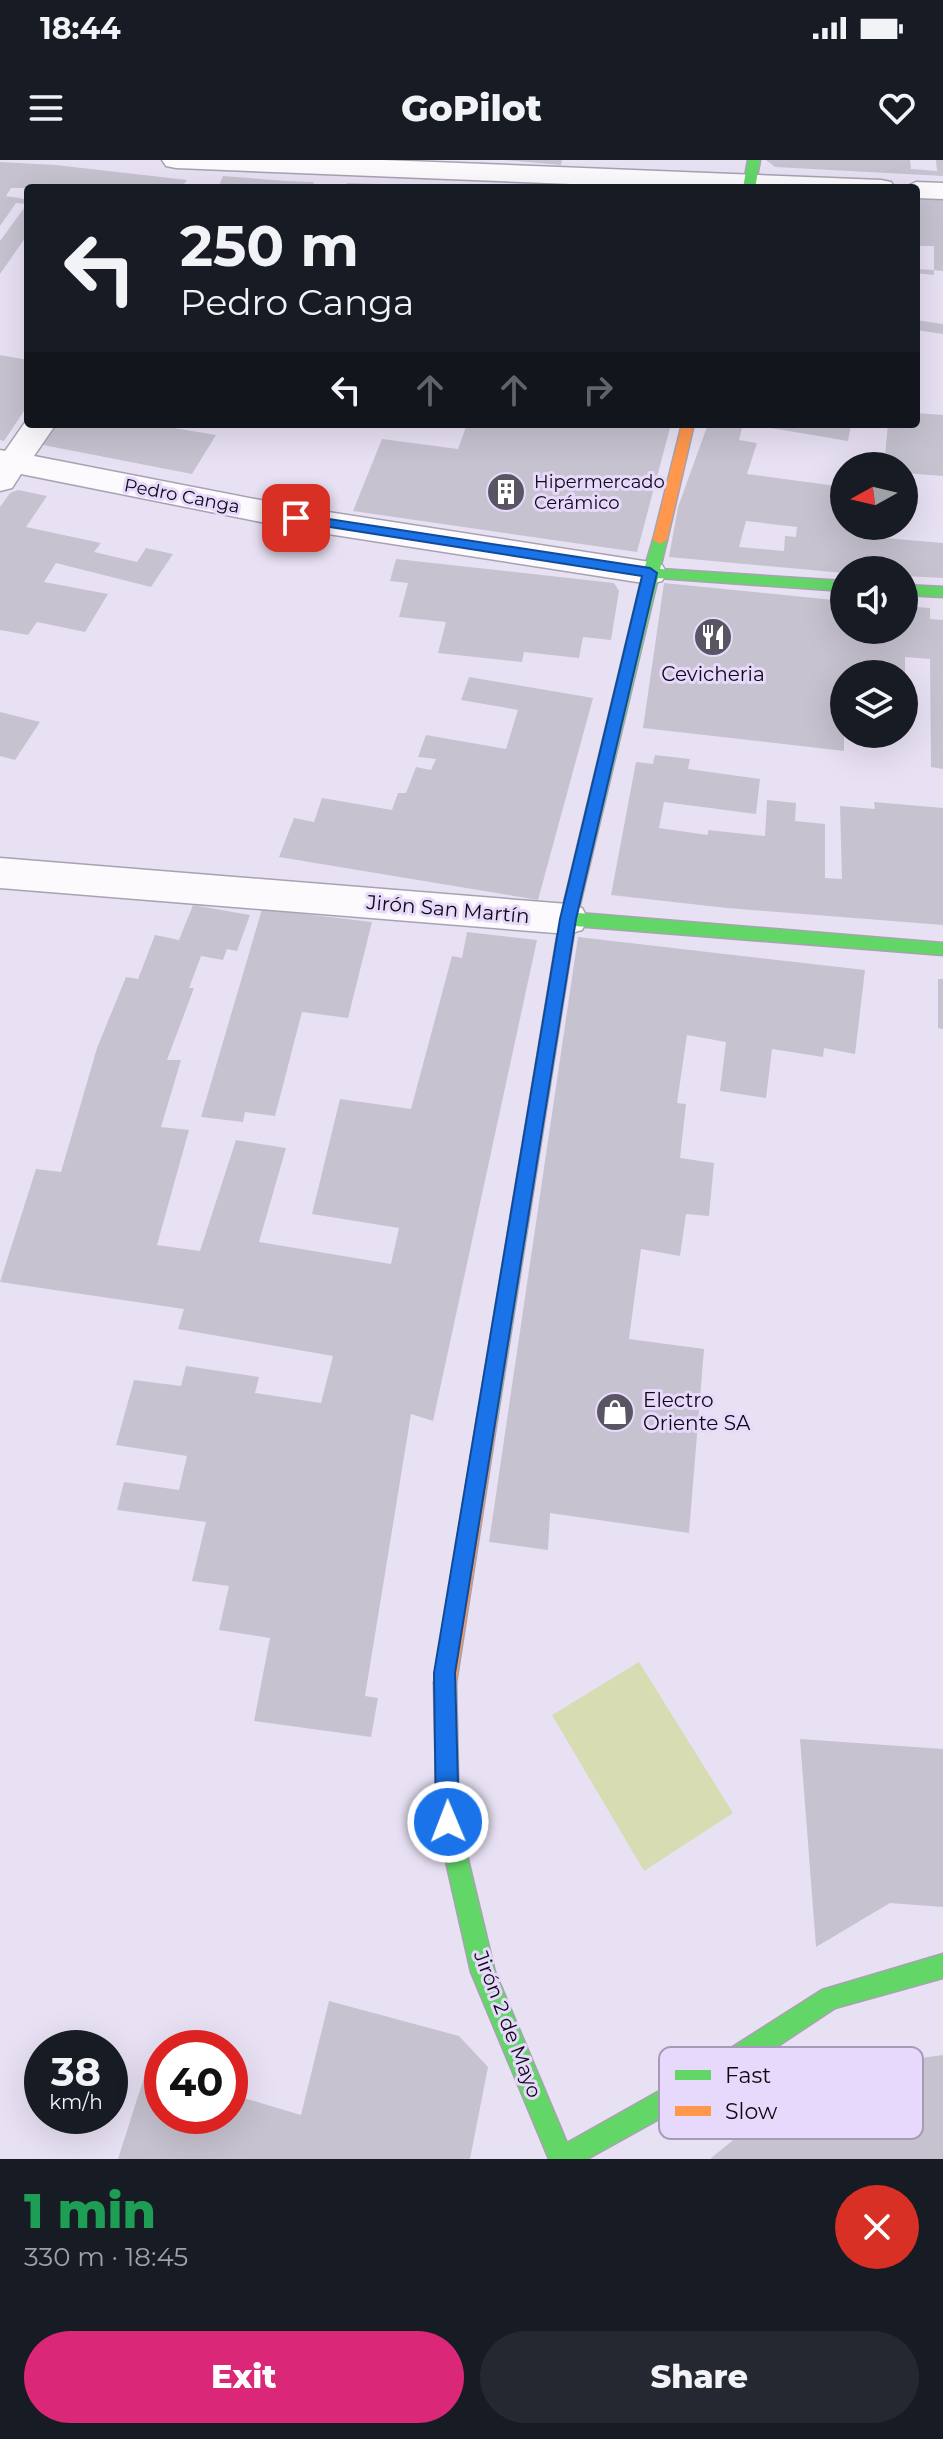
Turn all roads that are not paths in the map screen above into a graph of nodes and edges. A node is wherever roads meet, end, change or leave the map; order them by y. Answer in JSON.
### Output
{"nodes":[{"id":1,"x":176,"y":160,"type":"edge"},
{"id":2,"x":220,"y":162,"type":"edge"},
{"id":3,"x":751,"y":177,"type":"edge"},
{"id":4,"x":205,"y":184,"type":"edge"},
{"id":5,"x":834,"y":184,"type":"edge"},
{"id":6,"x":920,"y":190,"type":"edge"},
{"id":7,"x":943,"y":191,"type":"edge"},
{"id":8,"x":37,"y":428,"type":"edge"},
{"id":9,"x":687,"y":428,"type":"edge"},
{"id":10,"x":4,"y":468,"type":"edge"},
{"id":11,"x":650,"y":573,"type":"junction"},
{"id":12,"x":830,"y":585,"type":"edge"},
{"id":13,"x":918,"y":591,"type":"edge"},
{"id":14,"x":943,"y":592,"type":"edge"},
{"id":15,"x":0,"y":873,"type":"edge"},
{"id":16,"x":568,"y":919,"type":"junction"},
{"id":17,"x":943,"y":949,"type":"edge"},
{"id":18,"x":943,"y":1966,"type":"edge"},
{"id":19,"x":755,"y":2047,"type":"edge"},
{"id":20,"x":659,"y":2105,"type":"edge"},
{"id":21,"x":562,"y":2159,"type":"edge"}],
"edges":[{"from":1,"to":2,"type":"street"},
{"from":2,"to":3,"type":"street"},
{"from":2,"to":4,"type":"street"},
{"from":3,"to":5,"type":"street"},
{"from":6,"to":7,"type":"street"},
{"from":8,"to":10,"type":"street"},
{"from":9,"to":11,"type":"street","name":"Jirón 2 de Mayo"},
{"from":10,"to":11,"type":"street","name":"Pedro Canga"},
{"from":11,"to":12,"type":"street"},
{"from":11,"to":16,"type":"street","name":"Jirón 2 de Mayo"},
{"from":13,"to":14,"type":"street"},
{"from":15,"to":16,"type":"street","name":"Jirón San Martín"},
{"from":16,"to":17,"type":"street","name":"Jirón San Martín"},
{"from":16,"to":21,"type":"street","name":"Jirón 2 de Mayo"},
{"from":18,"to":19,"type":"street"},
{"from":20,"to":21,"type":"street"}]}
